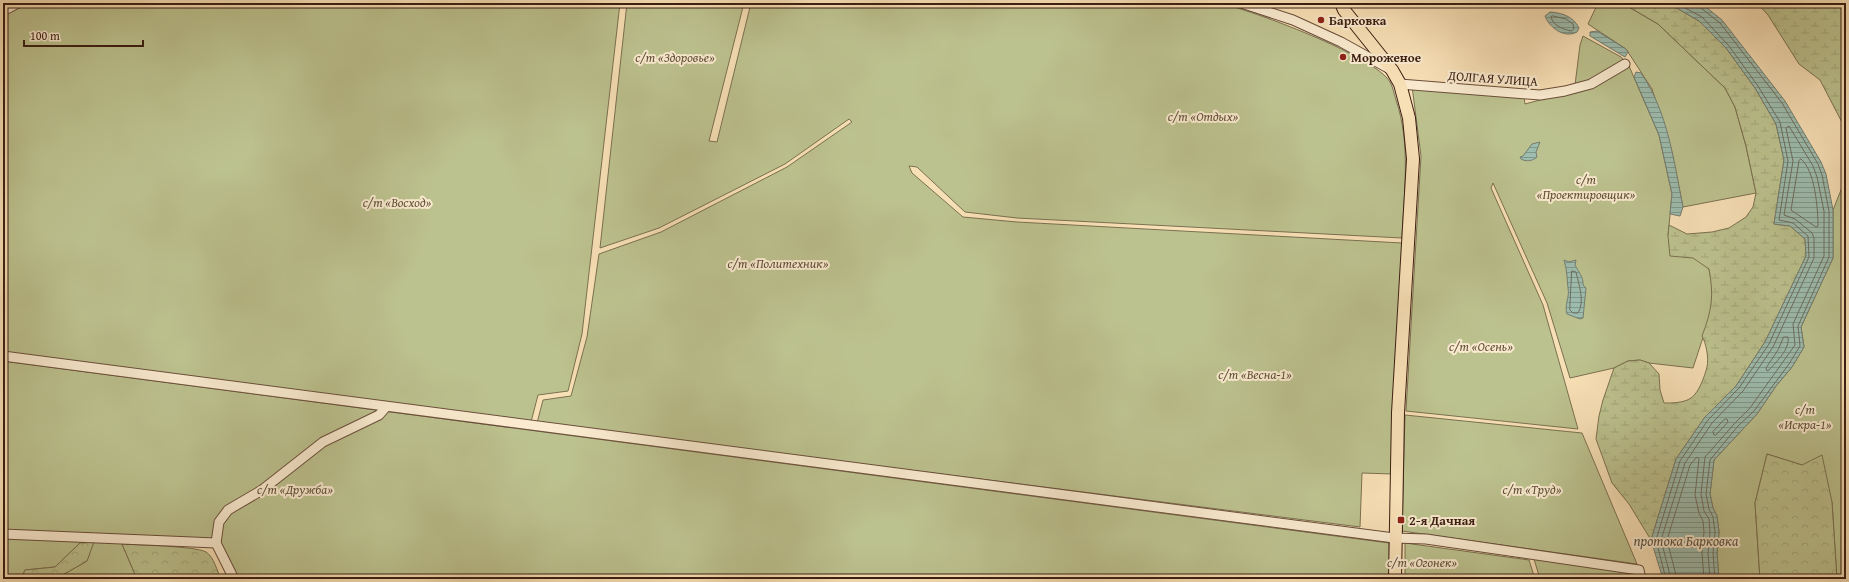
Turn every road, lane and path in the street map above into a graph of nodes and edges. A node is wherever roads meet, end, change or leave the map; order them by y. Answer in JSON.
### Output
{"nodes":[{"id":1,"x":18,"y":3,"type":"edge"},
{"id":2,"x":1241,"y":3,"type":"edge"},
{"id":3,"x":1341,"y":3,"type":"edge"},
{"id":4,"x":3,"y":11,"type":"edge"},
{"id":5,"x":1625,"y":64,"type":"dead end"},
{"id":6,"x":1392,"y":70,"type":"junction"},
{"id":7,"x":1400,"y":84,"type":"junction"},
{"id":8,"x":3,"y":356,"type":"edge"},
{"id":9,"x":386,"y":407,"type":"junction"},
{"id":10,"x":3,"y":534,"type":"edge"},
{"id":11,"x":1394,"y":538,"type":"junction"},
{"id":12,"x":216,"y":543,"type":"junction"},
{"id":13,"x":233,"y":578,"type":"edge"},
{"id":14,"x":1394,"y":579,"type":"edge"},
{"id":15,"x":1641,"y":579,"type":"edge"}],
"edges":[{"from":1,"to":4,"type":"street"},
{"from":2,"to":6,"type":"street"},
{"from":3,"to":6,"type":"main road"},
{"from":5,"to":7,"type":"street","name":"ДОЛГАЯ УЛИЦА"},
{"from":6,"to":7,"type":"main road"},
{"from":7,"to":11,"type":"main road"},
{"from":8,"to":9,"type":"street"},
{"from":9,"to":11,"type":"street"},
{"from":9,"to":12,"type":"street"},
{"from":10,"to":12,"type":"street"},
{"from":11,"to":14,"type":"main road"},
{"from":11,"to":15,"type":"street"},
{"from":12,"to":13,"type":"street"}]}
